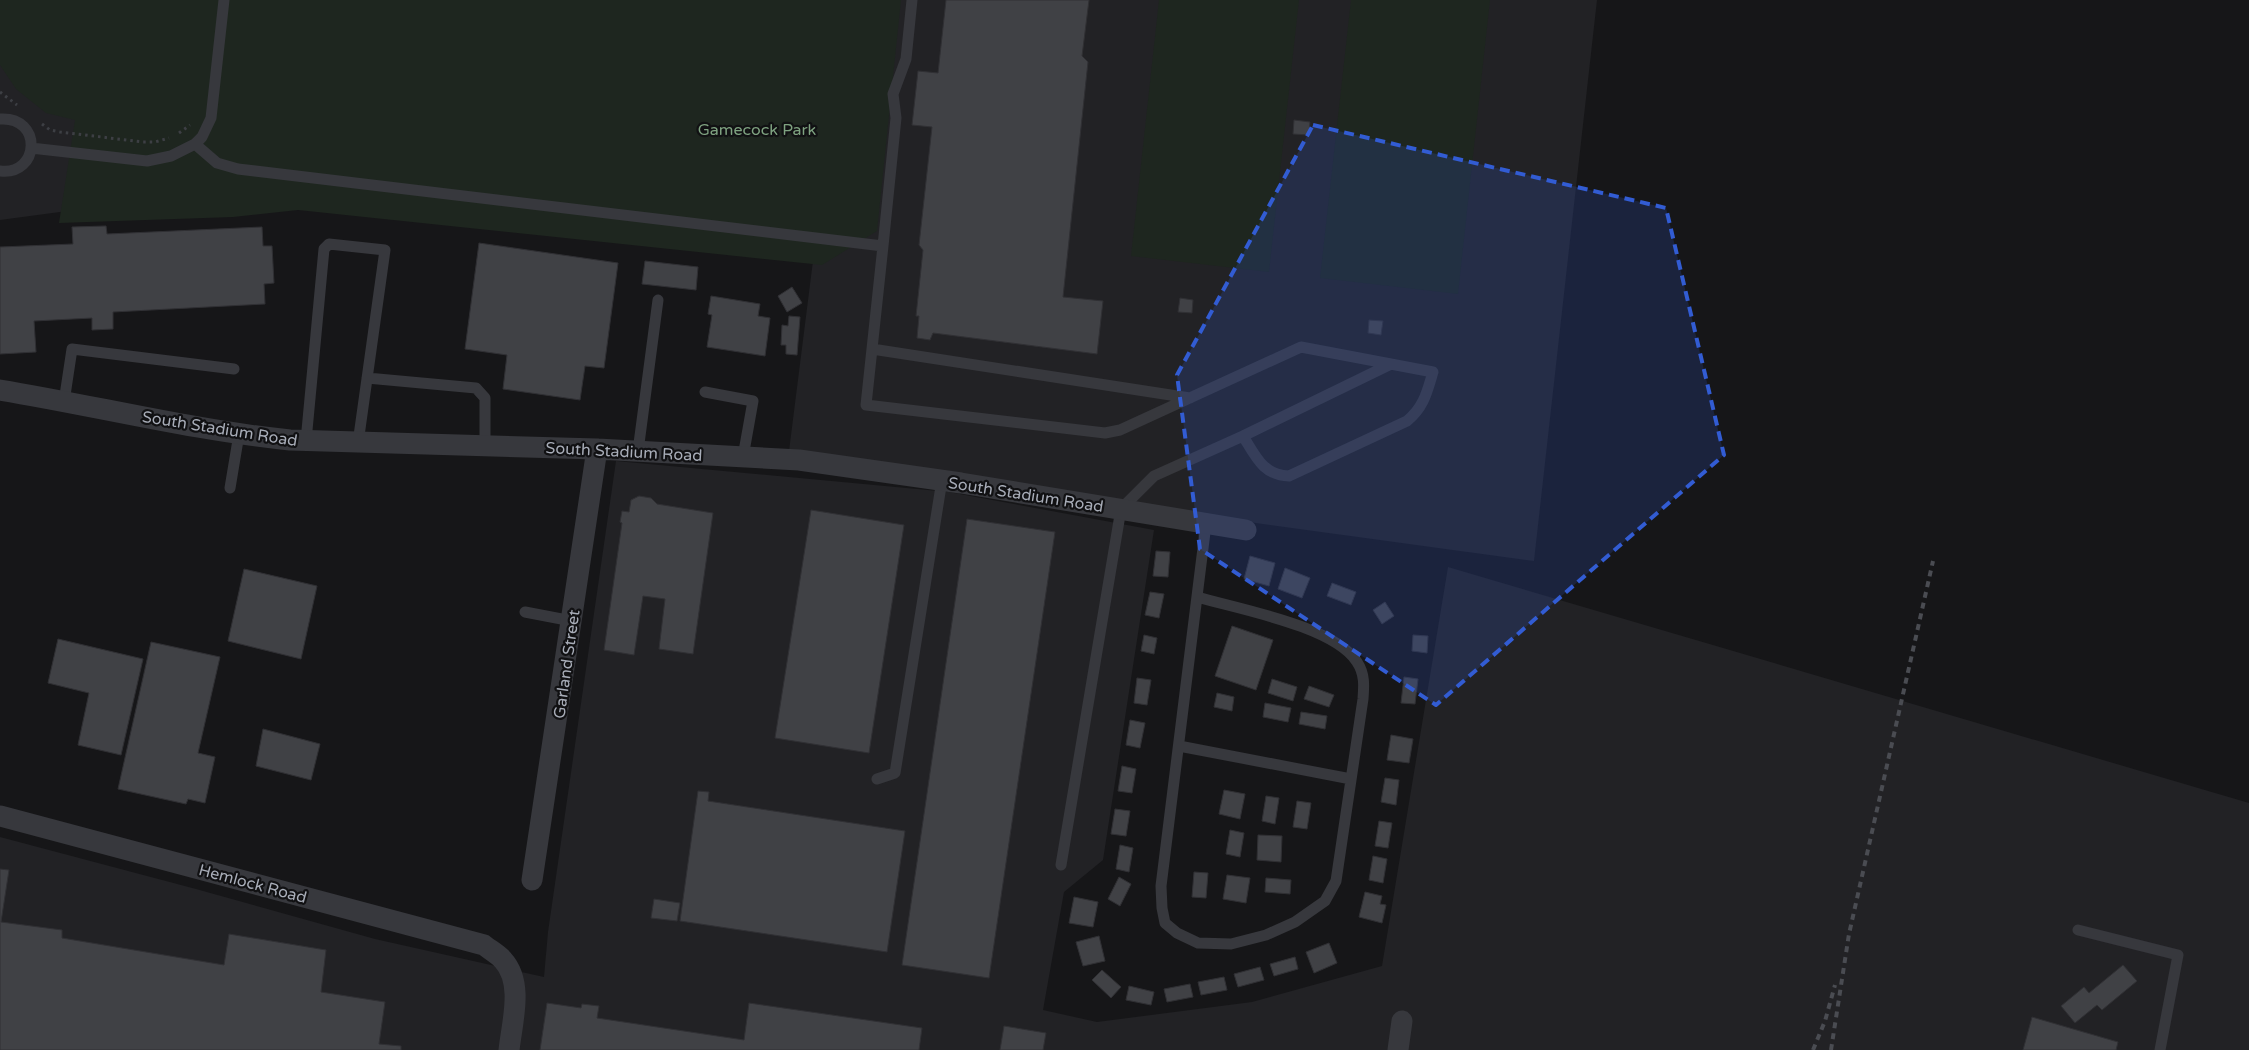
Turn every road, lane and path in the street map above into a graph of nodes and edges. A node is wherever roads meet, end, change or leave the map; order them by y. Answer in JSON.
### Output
{"nodes":[{"id":1,"x":224,"y":0,"type":"edge"},
{"id":2,"x":912,"y":0,"type":"edge"},
{"id":3,"x":0,"y":119,"type":"edge"},
{"id":4,"x":194,"y":119,"type":"dead end"},
{"id":5,"x":60,"y":132,"type":"dead end"},
{"id":6,"x":195,"y":144,"type":"junction"},
{"id":7,"x":32,"y":148,"type":"junction"},
{"id":8,"x":0,"y":171,"type":"edge"},
{"id":9,"x":883,"y":246,"type":"junction"},
{"id":10,"x":658,"y":300,"type":"dead end"},
{"id":11,"x":872,"y":349,"type":"junction"},
{"id":12,"x":1391,"y":364,"type":"junction"},
{"id":13,"x":234,"y":369,"type":"dead end"},
{"id":14,"x":367,"y":378,"type":"junction"},
{"id":15,"x":0,"y":390,"type":"edge"},
{"id":16,"x":705,"y":392,"type":"dead end"},
{"id":17,"x":1190,"y":398,"type":"junction"},
{"id":18,"x":64,"y":402,"type":"junction"},
{"id":19,"x":239,"y":434,"type":"junction"},
{"id":20,"x":1243,"y":436,"type":"junction"},
{"id":21,"x":306,"y":441,"type":"junction"},
{"id":22,"x":358,"y":443,"type":"junction"},
{"id":23,"x":485,"y":445,"type":"junction"},
{"id":24,"x":598,"y":449,"type":"junction"},
{"id":25,"x":638,"y":451,"type":"junction"},
{"id":26,"x":743,"y":456,"type":"junction"},
{"id":27,"x":942,"y":480,"type":"junction"},
{"id":28,"x":230,"y":488,"type":"dead end"},
{"id":29,"x":1120,"y":509,"type":"junction"},
{"id":30,"x":1206,"y":524,"type":"junction"},
{"id":31,"x":1246,"y":530,"type":"dead end"},
{"id":32,"x":1197,"y":597,"type":"junction"},
{"id":33,"x":525,"y":612,"type":"dead end"},
{"id":34,"x":572,"y":621,"type":"junction"},
{"id":35,"x":1179,"y":746,"type":"junction"},
{"id":36,"x":877,"y":779,"type":"dead end"},
{"id":37,"x":1351,"y":779,"type":"junction"},
{"id":38,"x":0,"y":816,"type":"edge"},
{"id":39,"x":1061,"y":866,"type":"dead end"},
{"id":40,"x":532,"y":880,"type":"dead end"},
{"id":41,"x":2078,"y":930,"type":"dead end"},
{"id":42,"x":1402,"y":1021,"type":"dead end"},
{"id":43,"x":509,"y":1050,"type":"edge"},
{"id":44,"x":1398,"y":1050,"type":"edge"},
{"id":45,"x":2160,"y":1050,"type":"edge"}],
"edges":[{"from":1,"to":6,"type":"lane"},
{"from":2,"to":9,"type":"lane"},
{"from":3,"to":7,"type":"lane"},
{"from":4,"to":5,"type":"path"},
{"from":6,"to":7,"type":"lane"},
{"from":6,"to":9,"type":"lane"},
{"from":7,"to":8,"type":"lane"},
{"from":9,"to":11,"type":"lane"},
{"from":10,"to":25,"type":"lane"},
{"from":11,"to":17,"type":"lane"},
{"from":11,"to":17,"type":"lane"},
{"from":12,"to":17,"type":"lane"},
{"from":12,"to":20,"type":"lane"},
{"from":12,"to":20,"type":"lane"},
{"from":13,"to":18,"type":"lane"},
{"from":14,"to":21,"type":"lane"},
{"from":14,"to":22,"type":"lane"},
{"from":14,"to":23,"type":"lane"},
{"from":15,"to":18,"type":"street","name":"South Stadium Road"},
{"from":16,"to":26,"type":"lane"},
{"from":18,"to":19,"type":"street","name":"South Stadium Road"},
{"from":19,"to":21,"type":"street","name":"South Stadium Road"},
{"from":19,"to":28,"type":"lane"},
{"from":20,"to":29,"type":"lane"},
{"from":21,"to":22,"type":"street","name":"South Stadium Road"},
{"from":22,"to":23,"type":"street","name":"South Stadium Road"},
{"from":23,"to":24,"type":"street","name":"South Stadium Road"},
{"from":24,"to":25,"type":"street","name":"South Stadium Road"},
{"from":24,"to":34,"type":"street","name":"Garland Street"},
{"from":25,"to":26,"type":"street","name":"South Stadium Road"},
{"from":26,"to":27,"type":"street","name":"South Stadium Road"},
{"from":27,"to":29,"type":"street","name":"South Stadium Road"},
{"from":27,"to":36,"type":"lane"},
{"from":29,"to":30,"type":"street","name":"South Stadium Road"},
{"from":29,"to":39,"type":"lane"},
{"from":30,"to":31,"type":"street","name":"South Stadium Road"},
{"from":30,"to":32,"type":"lane"},
{"from":32,"to":35,"type":"lane"},
{"from":32,"to":37,"type":"lane"},
{"from":33,"to":34,"type":"lane"},
{"from":34,"to":40,"type":"street","name":"Garland Street"},
{"from":35,"to":37,"type":"lane"},
{"from":35,"to":37,"type":"lane"},
{"from":38,"to":43,"type":"street","name":"Hemlock Road"},
{"from":41,"to":45,"type":"lane"},
{"from":42,"to":44,"type":"street"}]}
